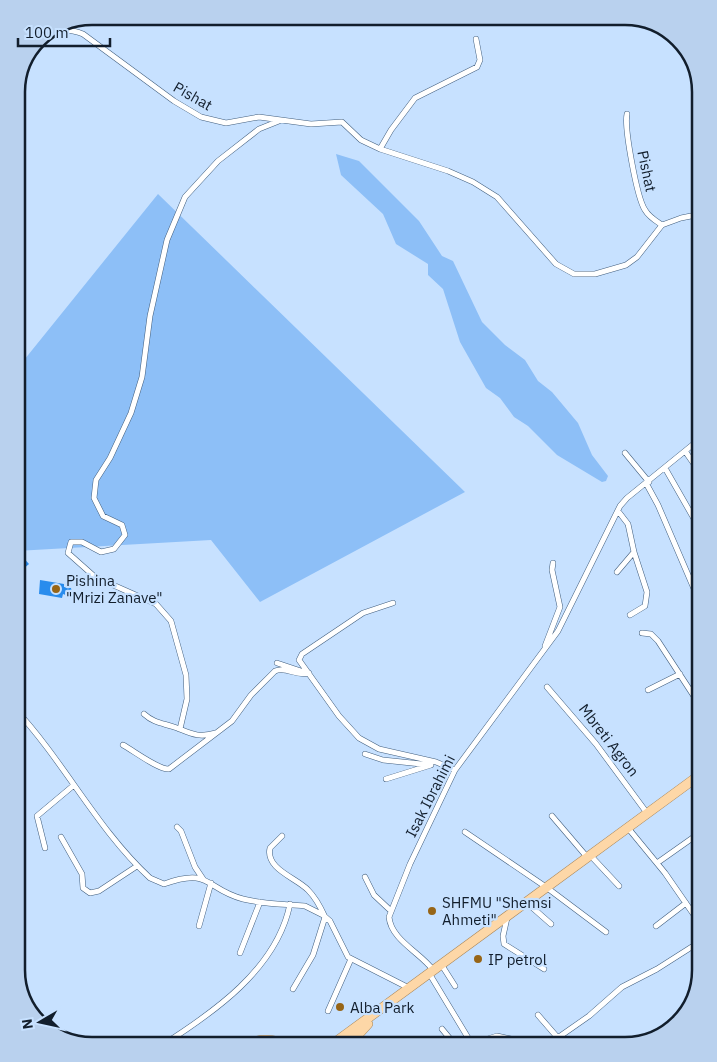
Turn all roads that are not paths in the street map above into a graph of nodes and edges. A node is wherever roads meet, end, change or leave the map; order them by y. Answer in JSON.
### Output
{"nodes":[{"id":1,"x":65,"y":31,"type":"edge"},
{"id":2,"x":476,"y":39,"type":"dead end"},
{"id":3,"x":626,"y":114,"type":"dead end"},
{"id":4,"x":279,"y":121,"type":"junction"},
{"id":5,"x":380,"y":149,"type":"junction"},
{"id":6,"x":692,"y":216,"type":"edge"},
{"id":7,"x":662,"y":225,"type":"junction"},
{"id":8,"x":692,"y":445,"type":"edge"},
{"id":9,"x":685,"y":451,"type":"junction"},
{"id":10,"x":624,"y":453,"type":"dead end"},
{"id":11,"x":692,"y":461,"type":"edge"},
{"id":12,"x":665,"y":468,"type":"junction"},
{"id":13,"x":648,"y":482,"type":"junction"},
{"id":14,"x":618,"y":511,"type":"junction"},
{"id":15,"x":692,"y":516,"type":"edge"},
{"id":16,"x":634,"y":552,"type":"junction"},
{"id":17,"x":553,"y":563,"type":"dead end"},
{"id":18,"x":617,"y":572,"type":"dead end"},
{"id":19,"x":692,"y":584,"type":"edge"},
{"id":20,"x":393,"y":603,"type":"dead end"},
{"id":21,"x":630,"y":615,"type":"dead end"},
{"id":22,"x":642,"y":633,"type":"dead end"},
{"id":23,"x":542,"y":654,"type":"junction"},
{"id":24,"x":277,"y":663,"type":"dead end"},
{"id":25,"x":309,"y":673,"type":"junction"},
{"id":26,"x":680,"y":674,"type":"junction"},
{"id":27,"x":547,"y":687,"type":"dead end"},
{"id":28,"x":648,"y":690,"type":"dead end"},
{"id":29,"x":692,"y":693,"type":"edge"},
{"id":30,"x":144,"y":714,"type":"dead end"},
{"id":31,"x":25,"y":721,"type":"edge"},
{"id":32,"x":180,"y":729,"type":"junction"},
{"id":33,"x":219,"y":732,"type":"junction"},
{"id":34,"x":123,"y":745,"type":"dead end"},
{"id":35,"x":365,"y":754,"type":"dead end"},
{"id":36,"x":441,"y":764,"type":"junction"},
{"id":37,"x":431,"y":765,"type":"junction"},
{"id":38,"x":455,"y":770,"type":"junction"},
{"id":39,"x":386,"y":779,"type":"dead end"},
{"id":40,"x":692,"y":780,"type":"edge"},
{"id":41,"x":74,"y":785,"type":"junction"},
{"id":42,"x":647,"y":813,"type":"junction"},
{"id":43,"x":552,"y":816,"type":"dead end"},
{"id":44,"x":177,"y":827,"type":"dead end"},
{"id":45,"x":628,"y":828,"type":"junction"},
{"id":46,"x":465,"y":832,"type":"dead end"},
{"id":47,"x":282,"y":836,"type":"dead end"},
{"id":48,"x":61,"y":837,"type":"dead end"},
{"id":49,"x":692,"y":838,"type":"edge"},
{"id":50,"x":45,"y":848,"type":"dead end"},
{"id":51,"x":588,"y":856,"type":"junction"},
{"id":52,"x":657,"y":863,"type":"junction"},
{"id":53,"x":137,"y":866,"type":"junction"},
{"id":54,"x":365,"y":877,"type":"dead end"},
{"id":55,"x":203,"y":879,"type":"junction"},
{"id":56,"x":211,"y":883,"type":"junction"},
{"id":57,"x":619,"y":886,"type":"dead end"},
{"id":58,"x":546,"y":887,"type":"junction"},
{"id":59,"x":260,"y":902,"type":"junction"},
{"id":60,"x":526,"y":902,"type":"junction"},
{"id":61,"x":686,"y":903,"type":"junction"},
{"id":62,"x":290,"y":904,"type":"junction"},
{"id":63,"x":390,"y":910,"type":"junction"},
{"id":64,"x":692,"y":912,"type":"edge"},
{"id":65,"x":508,"y":915,"type":"junction"},
{"id":66,"x":325,"y":917,"type":"junction"},
{"id":67,"x":551,"y":924,"type":"dead end"},
{"id":68,"x":198,"y":926,"type":"dead end"},
{"id":69,"x":656,"y":926,"type":"dead end"},
{"id":70,"x":606,"y":932,"type":"dead end"},
{"id":71,"x":692,"y":947,"type":"edge"},
{"id":72,"x":240,"y":953,"type":"dead end"},
{"id":73,"x":352,"y":959,"type":"junction"},
{"id":74,"x":544,"y":968,"type":"dead end"},
{"id":75,"x":434,"y":969,"type":"junction"},
{"id":76,"x":455,"y":986,"type":"dead end"},
{"id":77,"x":409,"y":988,"type":"junction"},
{"id":78,"x":293,"y":989,"type":"dead end"},
{"id":79,"x":385,"y":1006,"type":"junction"},
{"id":80,"x":328,"y":1011,"type":"dead end"},
{"id":81,"x":538,"y":1015,"type":"dead end"},
{"id":82,"x":442,"y":1029,"type":"dead end"},
{"id":83,"x":174,"y":1037,"type":"edge"},
{"id":84,"x":342,"y":1037,"type":"edge"},
{"id":85,"x":356,"y":1037,"type":"edge"},
{"id":86,"x":449,"y":1037,"type":"edge"},
{"id":87,"x":469,"y":1037,"type":"edge"},
{"id":88,"x":557,"y":1037,"type":"edge"},
{"id":89,"x":559,"y":1037,"type":"edge"}],
"edges":[{"from":1,"to":4,"type":"street","name":"Pishat"},
{"from":2,"to":5,"type":"street"},
{"from":3,"to":7,"type":"street","name":"Pishat"},
{"from":4,"to":5,"type":"street","name":"Pishat"},
{"from":4,"to":32,"type":"street"},
{"from":5,"to":7,"type":"street","name":"Pishat"},
{"from":6,"to":7,"type":"street"},
{"from":8,"to":9,"type":"street","name":"Isak Ibrahimi"},
{"from":9,"to":11,"type":"street"},
{"from":9,"to":12,"type":"street","name":"Isak Ibrahimi"},
{"from":10,"to":13,"type":"street"},
{"from":12,"to":13,"type":"street","name":"Isak Ibrahimi"},
{"from":12,"to":15,"type":"street"},
{"from":13,"to":14,"type":"street","name":"Isak Ibrahimi"},
{"from":13,"to":19,"type":"street"},
{"from":14,"to":16,"type":"street"},
{"from":14,"to":23,"type":"street","name":"Isak Ibrahimi"},
{"from":16,"to":18,"type":"street"},
{"from":16,"to":21,"type":"street"},
{"from":17,"to":23,"type":"street","name":"Isak Ibrahimi"},
{"from":20,"to":25,"type":"street"},
{"from":22,"to":26,"type":"street"},
{"from":23,"to":38,"type":"street","name":"Isak Ibrahimi"},
{"from":24,"to":25,"type":"street"},
{"from":25,"to":33,"type":"street"},
{"from":25,"to":36,"type":"street"},
{"from":26,"to":28,"type":"street"},
{"from":26,"to":29,"type":"street"},
{"from":27,"to":42,"type":"street","name":"Mbreti Agron"},
{"from":30,"to":32,"type":"street"},
{"from":31,"to":41,"type":"street"},
{"from":32,"to":33,"type":"street"},
{"from":33,"to":34,"type":"street"},
{"from":35,"to":37,"type":"street"},
{"from":36,"to":37,"type":"street"},
{"from":36,"to":38,"type":"street"},
{"from":37,"to":39,"type":"street"},
{"from":38,"to":63,"type":"street","name":"Isak Ibrahimi"},
{"from":40,"to":42,"type":"main road"},
{"from":41,"to":50,"type":"street"},
{"from":41,"to":53,"type":"street"},
{"from":42,"to":45,"type":"main road"},
{"from":43,"to":51,"type":"street"},
{"from":44,"to":55,"type":"street"},
{"from":45,"to":51,"type":"main road"},
{"from":45,"to":52,"type":"street"},
{"from":46,"to":58,"type":"street"},
{"from":47,"to":66,"type":"street"},
{"from":48,"to":53,"type":"street"},
{"from":49,"to":52,"type":"street"},
{"from":51,"to":57,"type":"street"},
{"from":51,"to":58,"type":"main road"},
{"from":52,"to":61,"type":"street"},
{"from":53,"to":55,"type":"street"},
{"from":54,"to":63,"type":"street"},
{"from":55,"to":56,"type":"street"},
{"from":56,"to":59,"type":"street"},
{"from":56,"to":68,"type":"street"},
{"from":58,"to":60,"type":"main road"},
{"from":58,"to":70,"type":"street"},
{"from":59,"to":62,"type":"street"},
{"from":59,"to":72,"type":"street"},
{"from":60,"to":65,"type":"main road"},
{"from":60,"to":67,"type":"street"},
{"from":61,"to":64,"type":"street"},
{"from":61,"to":69,"type":"street"},
{"from":62,"to":66,"type":"street"},
{"from":62,"to":83,"type":"street"},
{"from":63,"to":75,"type":"street"},
{"from":65,"to":74,"type":"street"},
{"from":65,"to":75,"type":"main road"},
{"from":66,"to":73,"type":"street"},
{"from":66,"to":78,"type":"street"},
{"from":71,"to":89,"type":"street"},
{"from":73,"to":77,"type":"street"},
{"from":73,"to":80,"type":"street"},
{"from":75,"to":76,"type":"street"},
{"from":75,"to":77,"type":"main road"},
{"from":75,"to":87,"type":"street"},
{"from":77,"to":79,"type":"main road"},
{"from":79,"to":84,"type":"main road"},
{"from":79,"to":85,"type":"main road"},
{"from":81,"to":88,"type":"street"},
{"from":82,"to":86,"type":"street"}]}
